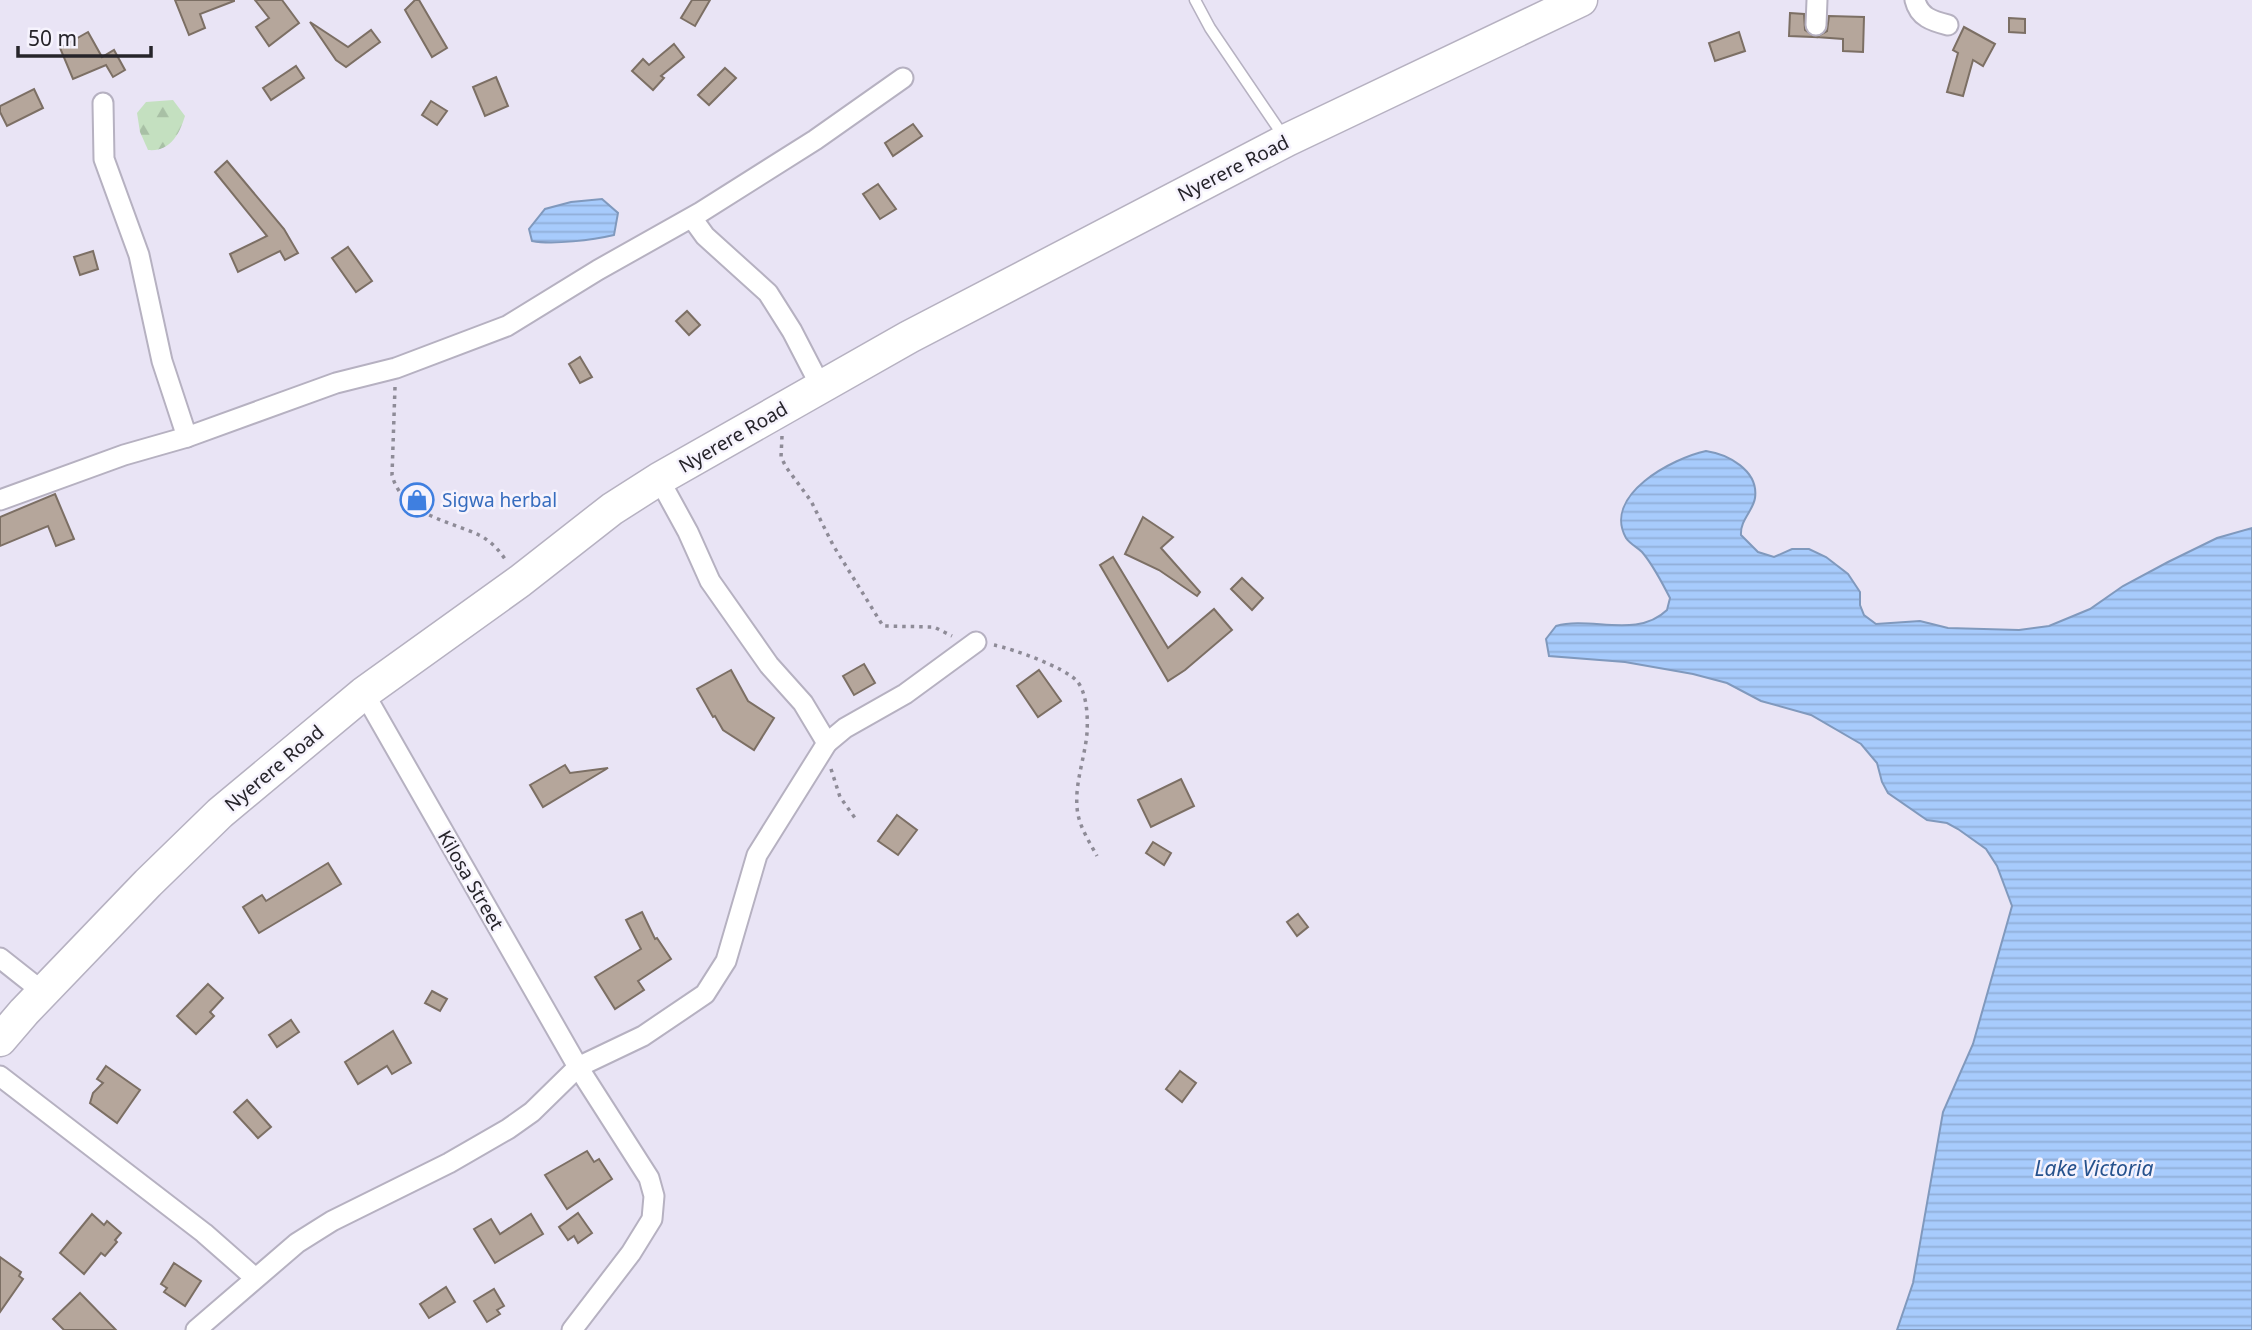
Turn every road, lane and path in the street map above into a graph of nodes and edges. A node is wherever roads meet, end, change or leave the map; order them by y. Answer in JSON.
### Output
{"nodes":[{"id":1,"x":1195,"y":0,"type":"edge"},
{"id":2,"x":1581,"y":0,"type":"edge"},
{"id":3,"x":1817,"y":0,"type":"edge"},
{"id":4,"x":1915,"y":0,"type":"edge"},
{"id":5,"x":1816,"y":25,"type":"dead end"},
{"id":6,"x":1948,"y":25,"type":"dead end"},
{"id":7,"x":903,"y":78,"type":"dead end"},
{"id":8,"x":103,"y":103,"type":"dead end"},
{"id":9,"x":1287,"y":140,"type":"junction"},
{"id":10,"x":692,"y":218,"type":"junction"},
{"id":11,"x":396,"y":368,"type":"junction"},
{"id":12,"x":821,"y":387,"type":"junction"},
{"id":13,"x":787,"y":406,"type":"junction"},
{"id":14,"x":187,"y":437,"type":"junction"},
{"id":15,"x":659,"y":479,"type":"junction"},
{"id":16,"x":0,"y":500,"type":"edge"},
{"id":17,"x":520,"y":581,"type":"junction"},
{"id":18,"x":976,"y":642,"type":"junction"},
{"id":19,"x":364,"y":693,"type":"junction"},
{"id":20,"x":827,"y":743,"type":"junction"},
{"id":21,"x":855,"y":818,"type":"dead end"},
{"id":22,"x":1097,"y":856,"type":"dead end"},
{"id":23,"x":0,"y":958,"type":"edge"},
{"id":24,"x":43,"y":992,"type":"junction"},
{"id":25,"x":2,"y":1036,"type":"edge"},
{"id":26,"x":578,"y":1067,"type":"junction"},
{"id":27,"x":0,"y":1076,"type":"edge"},
{"id":28,"x":254,"y":1278,"type":"junction"},
{"id":29,"x":196,"y":1330,"type":"edge"},
{"id":30,"x":572,"y":1330,"type":"edge"}],
"edges":[{"from":1,"to":9,"type":"lane"},
{"from":2,"to":9,"type":"main road","name":"Nyerere Road"},
{"from":3,"to":5,"type":"street"},
{"from":4,"to":6,"type":"street"},
{"from":7,"to":10,"type":"street"},
{"from":8,"to":14,"type":"street"},
{"from":9,"to":12,"type":"main road","name":"Nyerere Road"},
{"from":10,"to":11,"type":"street"},
{"from":10,"to":12,"type":"street"},
{"from":11,"to":14,"type":"street"},
{"from":11,"to":17,"type":"path"},
{"from":12,"to":13,"type":"main road","name":"Nyerere Road"},
{"from":13,"to":15,"type":"main road","name":"Nyerere Road"},
{"from":13,"to":18,"type":"path"},
{"from":14,"to":16,"type":"street"},
{"from":15,"to":17,"type":"main road","name":"Nyerere Road"},
{"from":15,"to":20,"type":"street"},
{"from":17,"to":19,"type":"main road","name":"Nyerere Road"},
{"from":18,"to":20,"type":"street"},
{"from":18,"to":22,"type":"path"},
{"from":19,"to":24,"type":"main road","name":"Nyerere Road"},
{"from":19,"to":26,"type":"street","name":"Kilosa Street"},
{"from":20,"to":21,"type":"path"},
{"from":20,"to":26,"type":"street"},
{"from":23,"to":24,"type":"street"},
{"from":24,"to":25,"type":"main road","name":"Nyerere Road"},
{"from":26,"to":28,"type":"street"},
{"from":26,"to":30,"type":"street","name":"Kilosa Street"},
{"from":27,"to":28,"type":"street"},
{"from":28,"to":29,"type":"street"}]}
